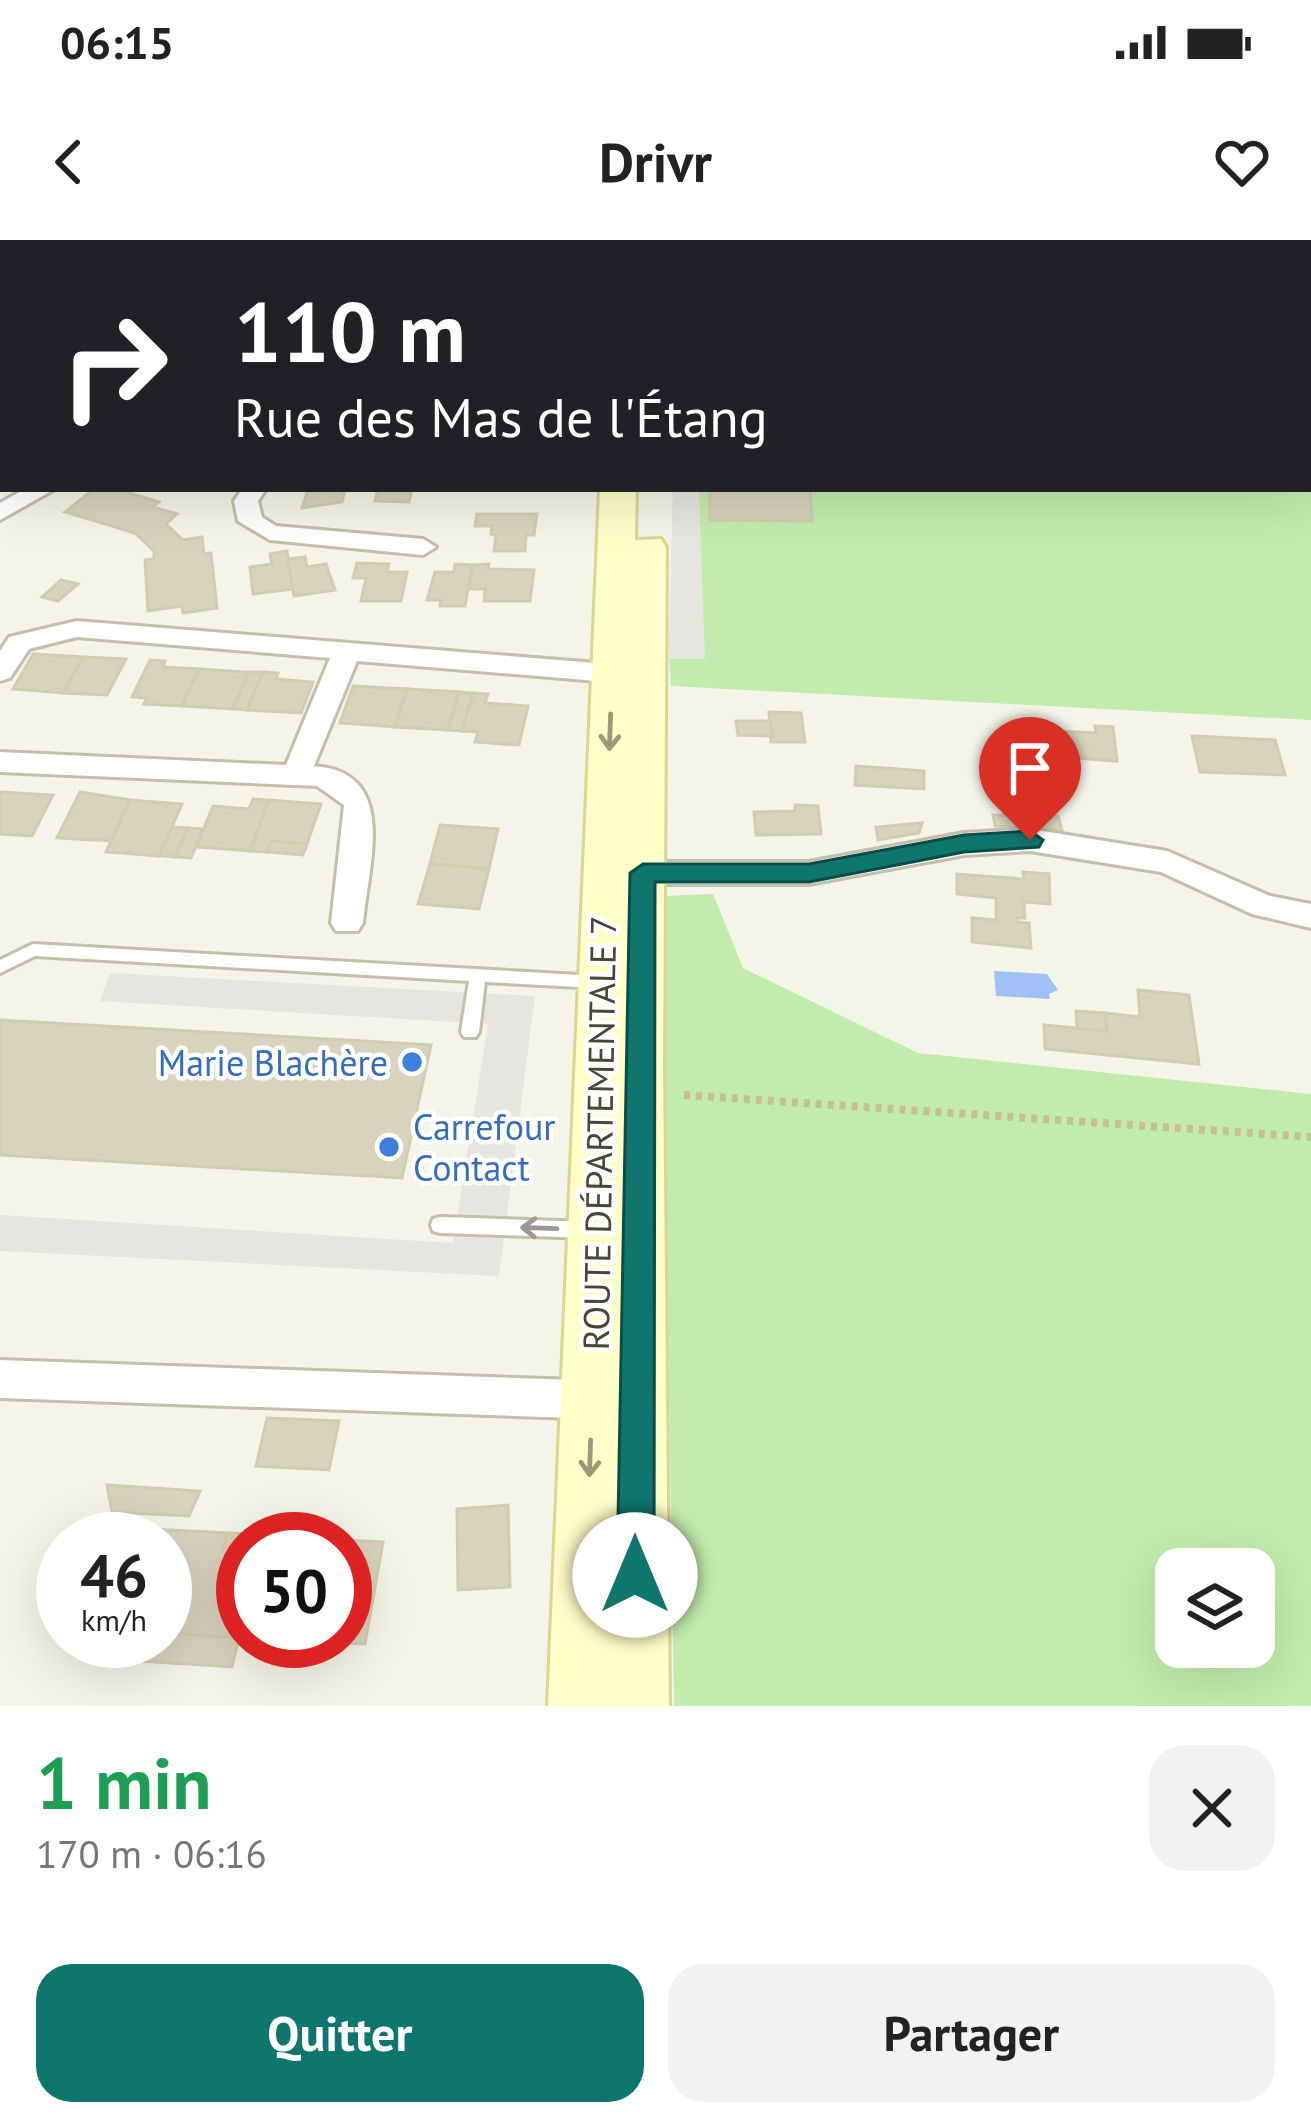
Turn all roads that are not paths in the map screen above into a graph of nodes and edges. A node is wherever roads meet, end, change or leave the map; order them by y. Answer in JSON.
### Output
{"nodes":[{"id":1,"x":38,"y":492,"type":"edge"},
{"id":2,"x":252,"y":492,"type":"edge"},
{"id":3,"x":618,"y":492,"type":"edge"},
{"id":4,"x":648,"y":492,"type":"edge"},
{"id":5,"x":0,"y":513,"type":"edge"},
{"id":6,"x":423,"y":547,"type":"dead end"},
{"id":7,"x":347,"y":651,"type":"junction"},
{"id":8,"x":0,"y":672,"type":"edge"},
{"id":9,"x":629,"y":674,"type":"junction"},
{"id":10,"x":0,"y":762,"type":"edge"},
{"id":11,"x":296,"y":775,"type":"junction"},
{"id":12,"x":624,"y":873,"type":"junction"},
{"id":13,"x":1311,"y":916,"type":"edge"},
{"id":14,"x":346,"y":923,"type":"dead end"},
{"id":15,"x":0,"y":967,"type":"edge"},
{"id":16,"x":478,"y":974,"type":"junction"},
{"id":17,"x":621,"y":983,"type":"junction"},
{"id":18,"x":470,"y":1032,"type":"dead end"},
{"id":19,"x":440,"y":1225,"type":"dead end"},
{"id":20,"x":617,"y":1232,"type":"junction"},
{"id":21,"x":0,"y":1379,"type":"edge"},
{"id":22,"x":614,"y":1400,"type":"junction"},
{"id":23,"x":582,"y":1706,"type":"edge"},
{"id":24,"x":634,"y":1706,"type":"edge"}],
"edges":[{"from":1,"to":5,"type":"street"},
{"from":2,"to":6,"type":"street"},
{"from":3,"to":9,"type":"main road","name":"ROUTE DÉPARTEMENTALE 7"},
{"from":4,"to":9,"type":"main road","name":"ROUTE DÉPARTEMENTALE 7"},
{"from":7,"to":8,"type":"street"},
{"from":7,"to":9,"type":"street"},
{"from":7,"to":11,"type":"street"},
{"from":9,"to":12,"type":"main road","name":"ROUTE DÉPARTEMENTALE 7"},
{"from":10,"to":11,"type":"street"},
{"from":11,"to":14,"type":"street"},
{"from":12,"to":13,"type":"street"},
{"from":12,"to":17,"type":"main road","name":"ROUTE DÉPARTEMENTALE 7"},
{"from":15,"to":16,"type":"lane"},
{"from":16,"to":17,"type":"lane"},
{"from":16,"to":18,"type":"lane"},
{"from":17,"to":20,"type":"main road","name":"ROUTE DÉPARTEMENTALE 7"},
{"from":17,"to":20,"type":"main road","name":"ROUTE DÉPARTEMENTALE 7"},
{"from":20,"to":19,"type":"lane","one_way":true},
{"from":20,"to":22,"type":"main road","name":"ROUTE DÉPARTEMENTALE 7"},
{"from":21,"to":22,"type":"street"},
{"from":22,"to":23,"type":"main road","name":"ROUTE DÉPARTEMENTALE 7","one_way":true},
{"from":22,"to":24,"type":"main road","name":"ROUTE DÉPARTEMENTALE 7"}]}
